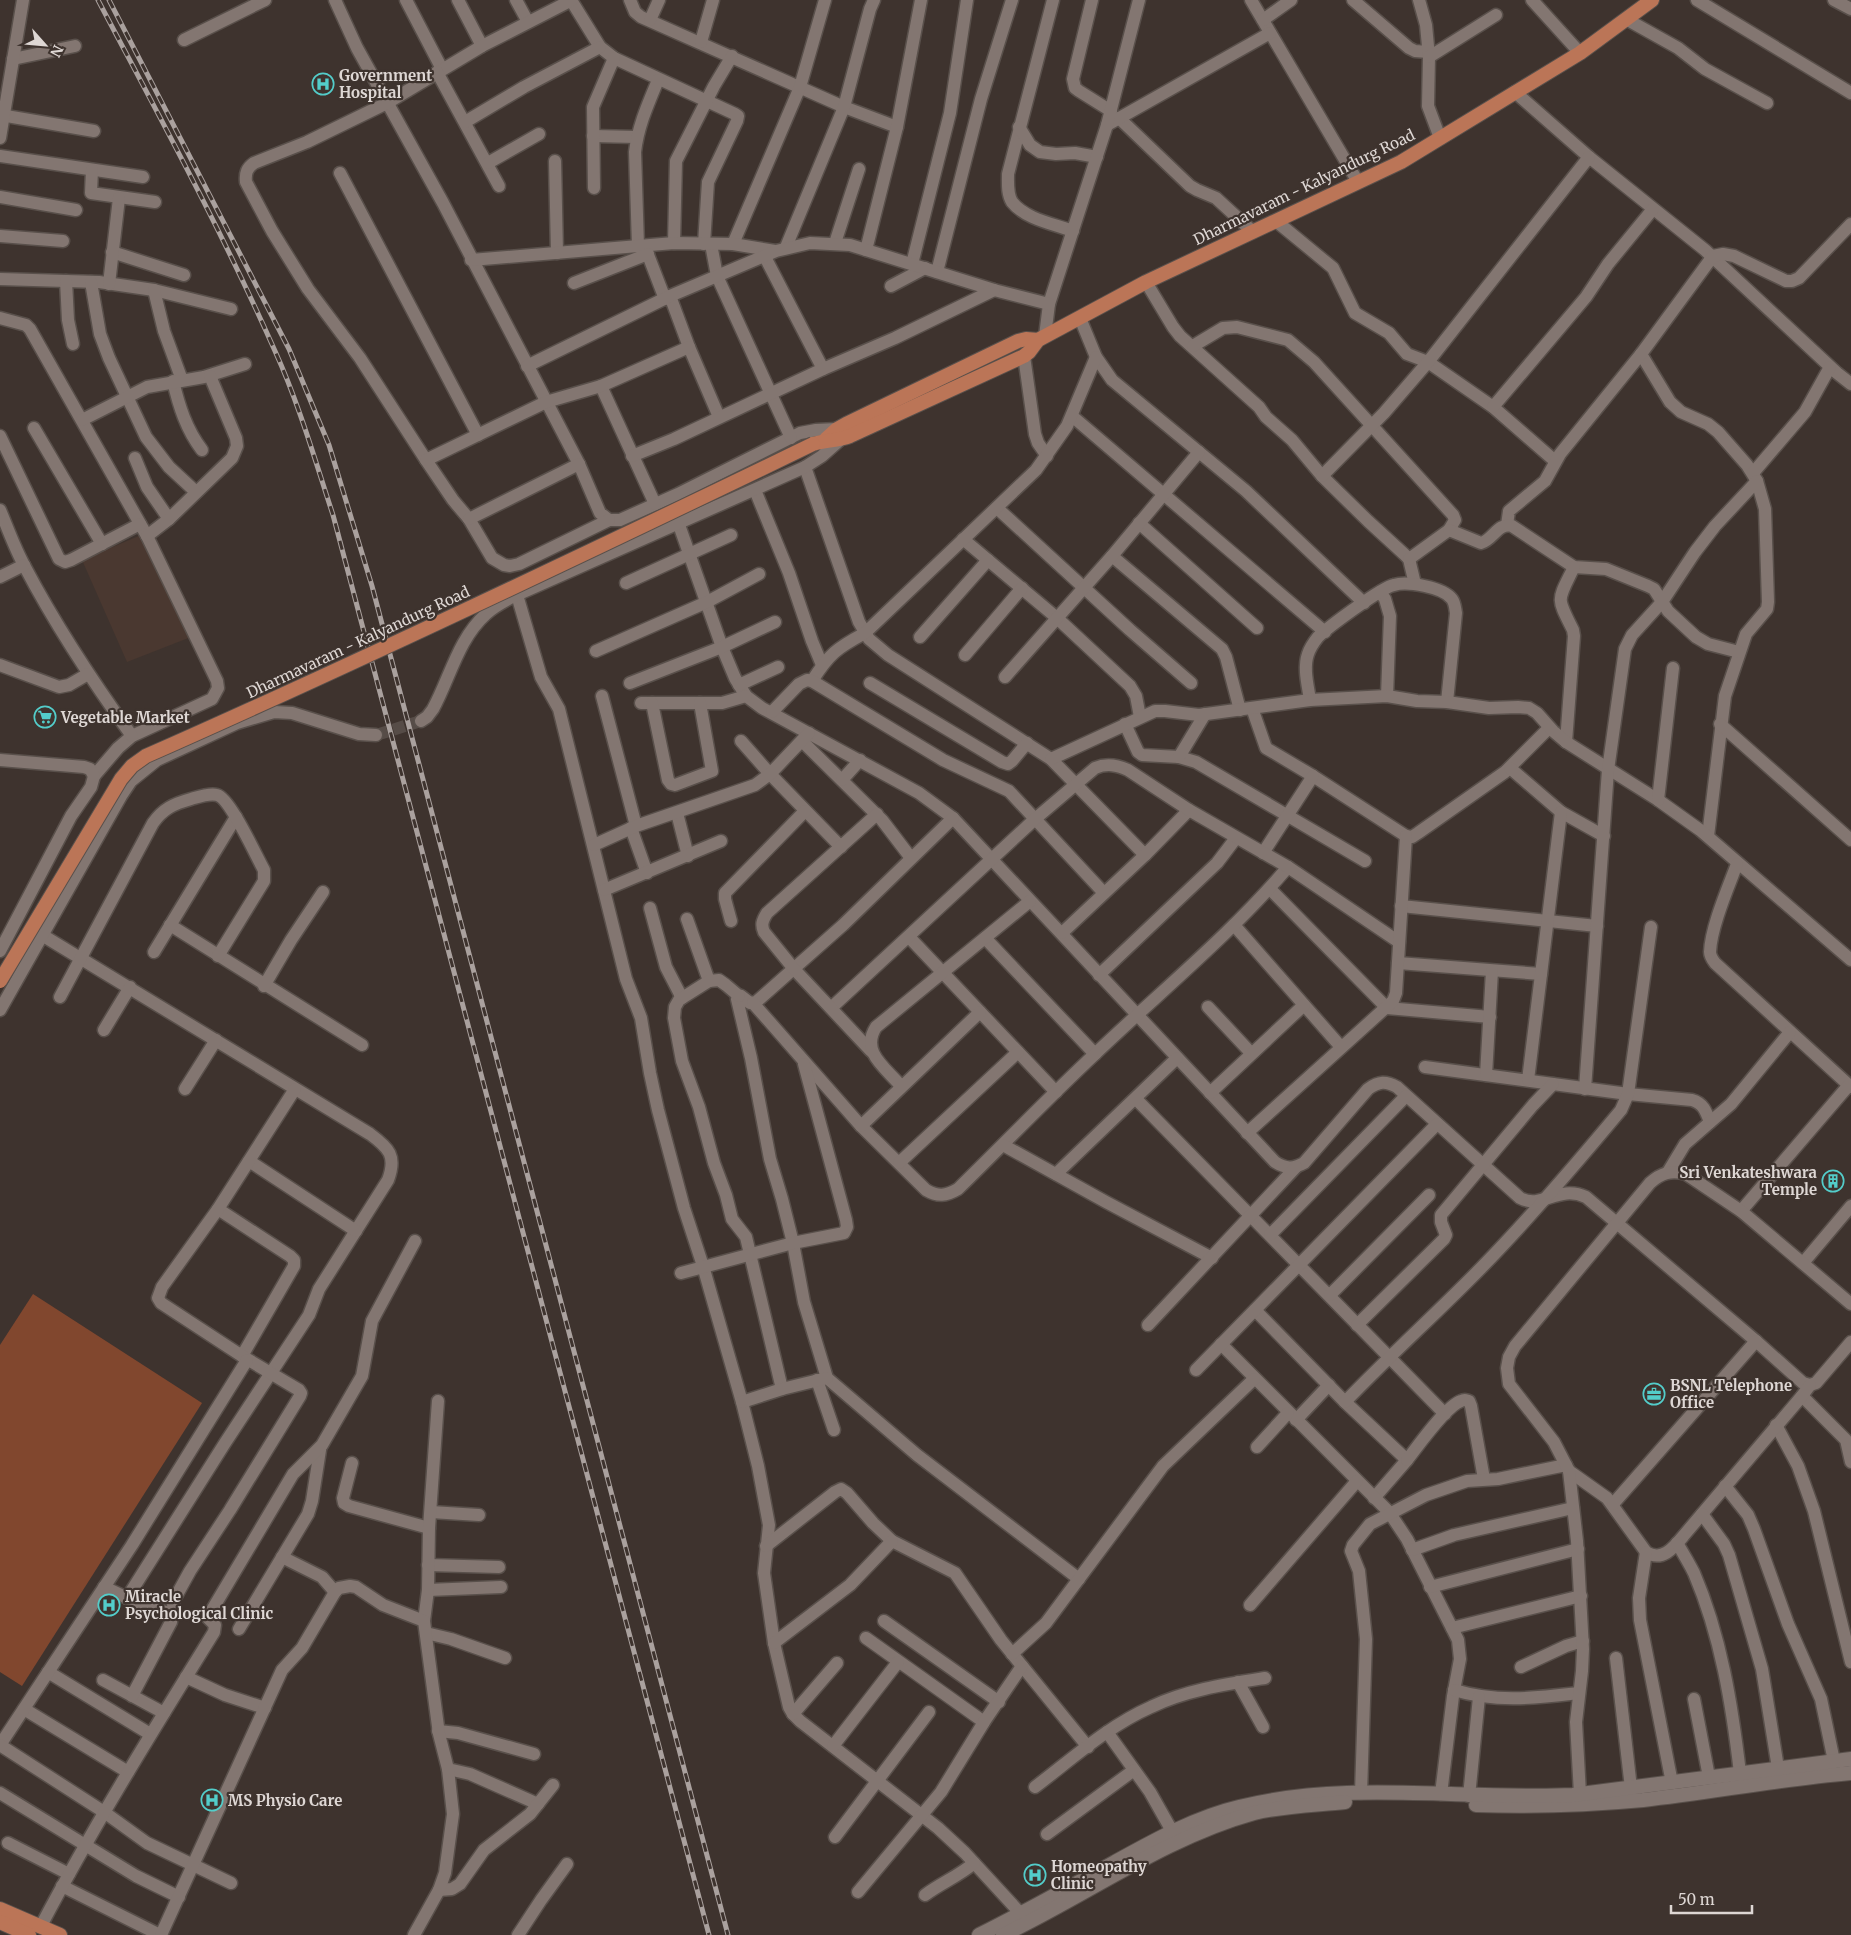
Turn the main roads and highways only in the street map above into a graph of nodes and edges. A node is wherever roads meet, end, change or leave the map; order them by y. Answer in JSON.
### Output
{"nodes":[{"id":1,"x":1652,"y":0,"type":"edge"},
{"id":2,"x":1042,"y":338,"type":"junction"},
{"id":3,"x":834,"y":436,"type":"junction"},
{"id":4,"x":0,"y":981,"type":"edge"},
{"id":5,"x":1851,"y":1759,"type":"edge"},
{"id":6,"x":1851,"y":1773,"type":"edge"},
{"id":7,"x":0,"y":1909,"type":"edge"},
{"id":8,"x":0,"y":1922,"type":"edge"},
{"id":9,"x":29,"y":1935,"type":"edge"},
{"id":10,"x":60,"y":1935,"type":"edge"},
{"id":11,"x":979,"y":1935,"type":"edge"},
{"id":12,"x":1003,"y":1935,"type":"edge"}],
"edges":[{"from":1,"to":2,"type":"main road","name":"Dharmavaram - Kalyandurg Road"},
{"from":2,"to":3,"type":"main road","name":"Dharmavaram - Kalyandurg Road"},
{"from":2,"to":3,"type":"main road","name":"Dharmavaram - Kalyandurg Road"},
{"from":3,"to":4,"type":"main road","name":"Dharmavaram - Kalyandurg Road","bridge":true},
{"from":5,"to":11,"type":"main road"},
{"from":6,"to":12,"type":"main road"},
{"from":7,"to":10,"type":"main road"},
{"from":8,"to":9,"type":"main road"}]}
